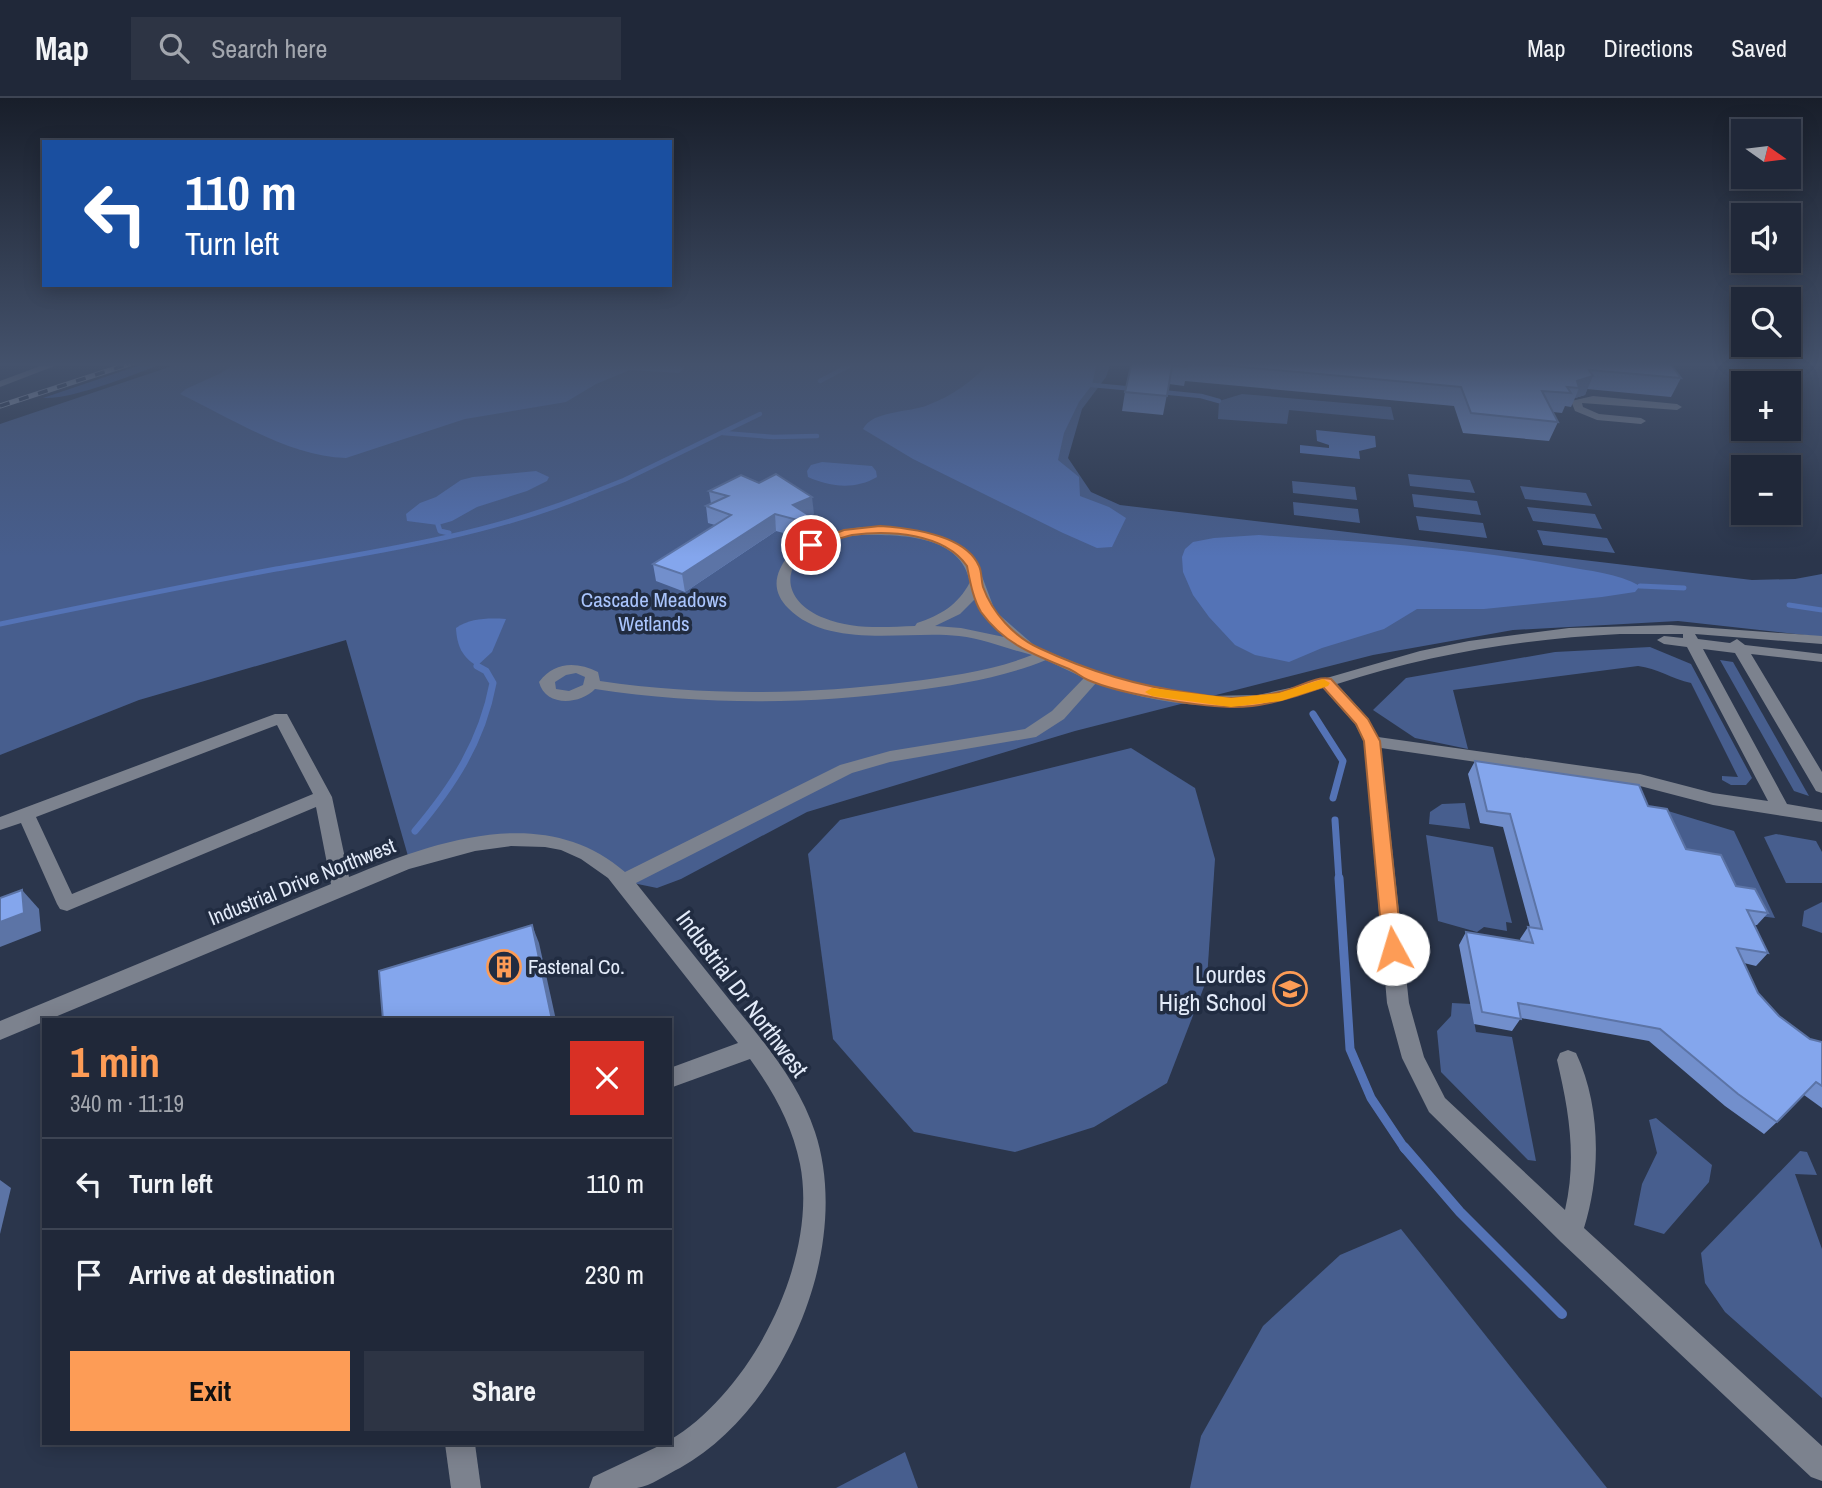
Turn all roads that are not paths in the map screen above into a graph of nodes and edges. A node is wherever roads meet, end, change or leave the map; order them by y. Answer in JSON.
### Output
{"nodes":[{"id":1,"x":976,"y":584,"type":"junction"},
{"id":2,"x":905,"y":630,"type":"junction"},
{"id":3,"x":1728,"y":631,"type":"junction"},
{"id":4,"x":1689,"y":636,"type":"junction"},
{"id":5,"x":1822,"y":640,"type":"edge"},
{"id":6,"x":1742,"y":650,"type":"junction"},
{"id":7,"x":1037,"y":652,"type":"junction"},
{"id":8,"x":1822,"y":658,"type":"edge"},
{"id":9,"x":1093,"y":677,"type":"junction"},
{"id":10,"x":1326,"y":682,"type":"junction"},
{"id":11,"x":592,"y":684,"type":"dead end"},
{"id":12,"x":1372,"y":741,"type":"junction"},
{"id":13,"x":1822,"y":788,"type":"edge"},
{"id":14,"x":323,"y":797,"type":"junction"},
{"id":15,"x":1782,"y":811,"type":"junction"},
{"id":16,"x":26,"y":815,"type":"junction"},
{"id":17,"x":1822,"y":816,"type":"edge"},
{"id":18,"x":0,"y":824,"type":"edge"},
{"id":19,"x":623,"y":881,"type":"junction"},
{"id":20,"x":342,"y":889,"type":"junction"},
{"id":21,"x":0,"y":1031,"type":"edge"},
{"id":22,"x":755,"y":1047,"type":"junction"},
{"id":23,"x":1568,"y":1060,"type":"dead end"},
{"id":24,"x":672,"y":1077,"type":"edge"},
{"id":25,"x":1570,"y":1233,"type":"junction"},
{"id":26,"x":460,"y":1445,"type":"edge"},
{"id":27,"x":1822,"y":1466,"type":"edge"},
{"id":28,"x":466,"y":1488,"type":"edge"},
{"id":29,"x":604,"y":1488,"type":"edge"}],
"edges":[{"from":1,"to":2,"type":"street"},
{"from":1,"to":2,"type":"street"},
{"from":1,"to":7,"type":"street"},
{"from":2,"to":7,"type":"street"},
{"from":3,"to":4,"type":"street"},
{"from":3,"to":5,"type":"street"},
{"from":3,"to":6,"type":"street"},
{"from":4,"to":6,"type":"street"},
{"from":4,"to":10,"type":"street"},
{"from":4,"to":15,"type":"street"},
{"from":6,"to":8,"type":"street"},
{"from":6,"to":13,"type":"street"},
{"from":7,"to":9,"type":"street"},
{"from":7,"to":11,"type":"street"},
{"from":9,"to":10,"type":"street"},
{"from":9,"to":19,"type":"street"},
{"from":10,"to":12,"type":"street"},
{"from":12,"to":15,"type":"street"},
{"from":12,"to":25,"type":"street"},
{"from":14,"to":16,"type":"street"},
{"from":14,"to":16,"type":"street"},
{"from":14,"to":20,"type":"street"},
{"from":15,"to":17,"type":"street"},
{"from":16,"to":18,"type":"street"},
{"from":19,"to":20,"type":"street","name":"Industrial Drive Northwest"},
{"from":19,"to":22,"type":"street","name":"Industrial Dr Northwest"},
{"from":20,"to":21,"type":"street","name":"Industrial Drive Northwest"},
{"from":22,"to":24,"type":"street"},
{"from":22,"to":29,"type":"street","name":"Industrial Dr Northwest"},
{"from":23,"to":25,"type":"street"},
{"from":25,"to":27,"type":"street"},
{"from":26,"to":28,"type":"street"}]}
